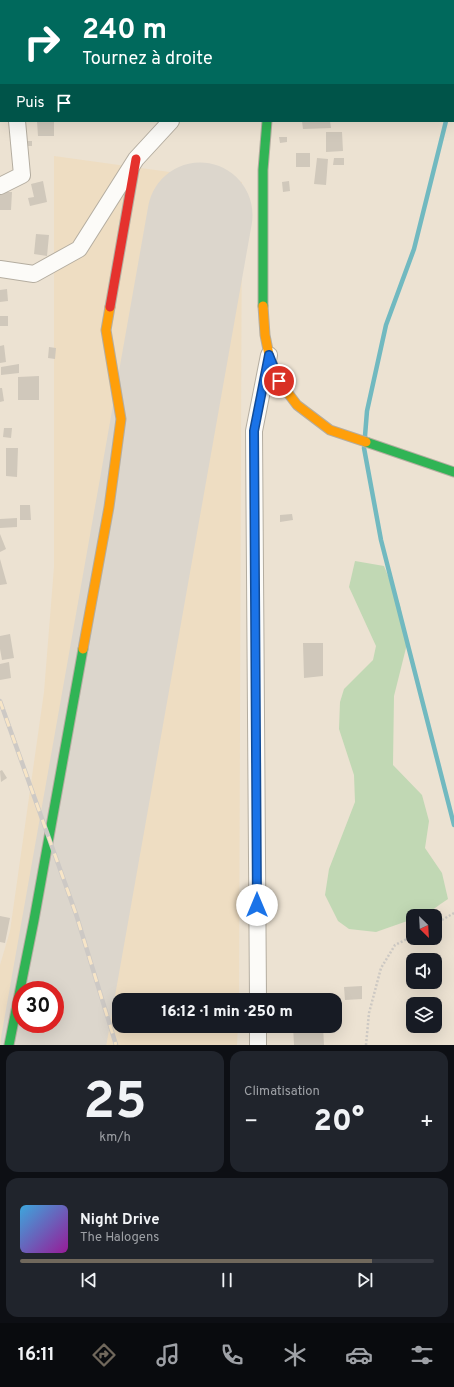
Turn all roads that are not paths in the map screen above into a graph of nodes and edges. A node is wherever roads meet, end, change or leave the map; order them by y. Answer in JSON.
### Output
{"nodes":[{"id":1,"x":17,"y":122,"type":"edge"},
{"id":2,"x":170,"y":122,"type":"edge"},
{"id":3,"x":267,"y":122,"type":"edge"},
{"id":4,"x":136,"y":159,"type":"junction"},
{"id":5,"x":0,"y":186,"type":"edge"},
{"id":6,"x":0,"y":269,"type":"edge"},
{"id":7,"x":269,"y":355,"type":"junction"},
{"id":8,"x":454,"y":472,"type":"edge"},
{"id":9,"x":258,"y":993,"type":"edge"},
{"id":10,"x":258,"y":1033,"type":"edge"},
{"id":11,"x":9,"y":1045,"type":"edge"},
{"id":12,"x":258,"y":1045,"type":"edge"}],
"edges":[{"from":1,"to":5,"type":"street"},
{"from":2,"to":4,"type":"street"},
{"from":3,"to":7,"type":"street"},
{"from":4,"to":6,"type":"street"},
{"from":4,"to":11,"type":"street"},
{"from":7,"to":8,"type":"street"},
{"from":7,"to":9,"type":"street"},
{"from":10,"to":12,"type":"street"}]}
